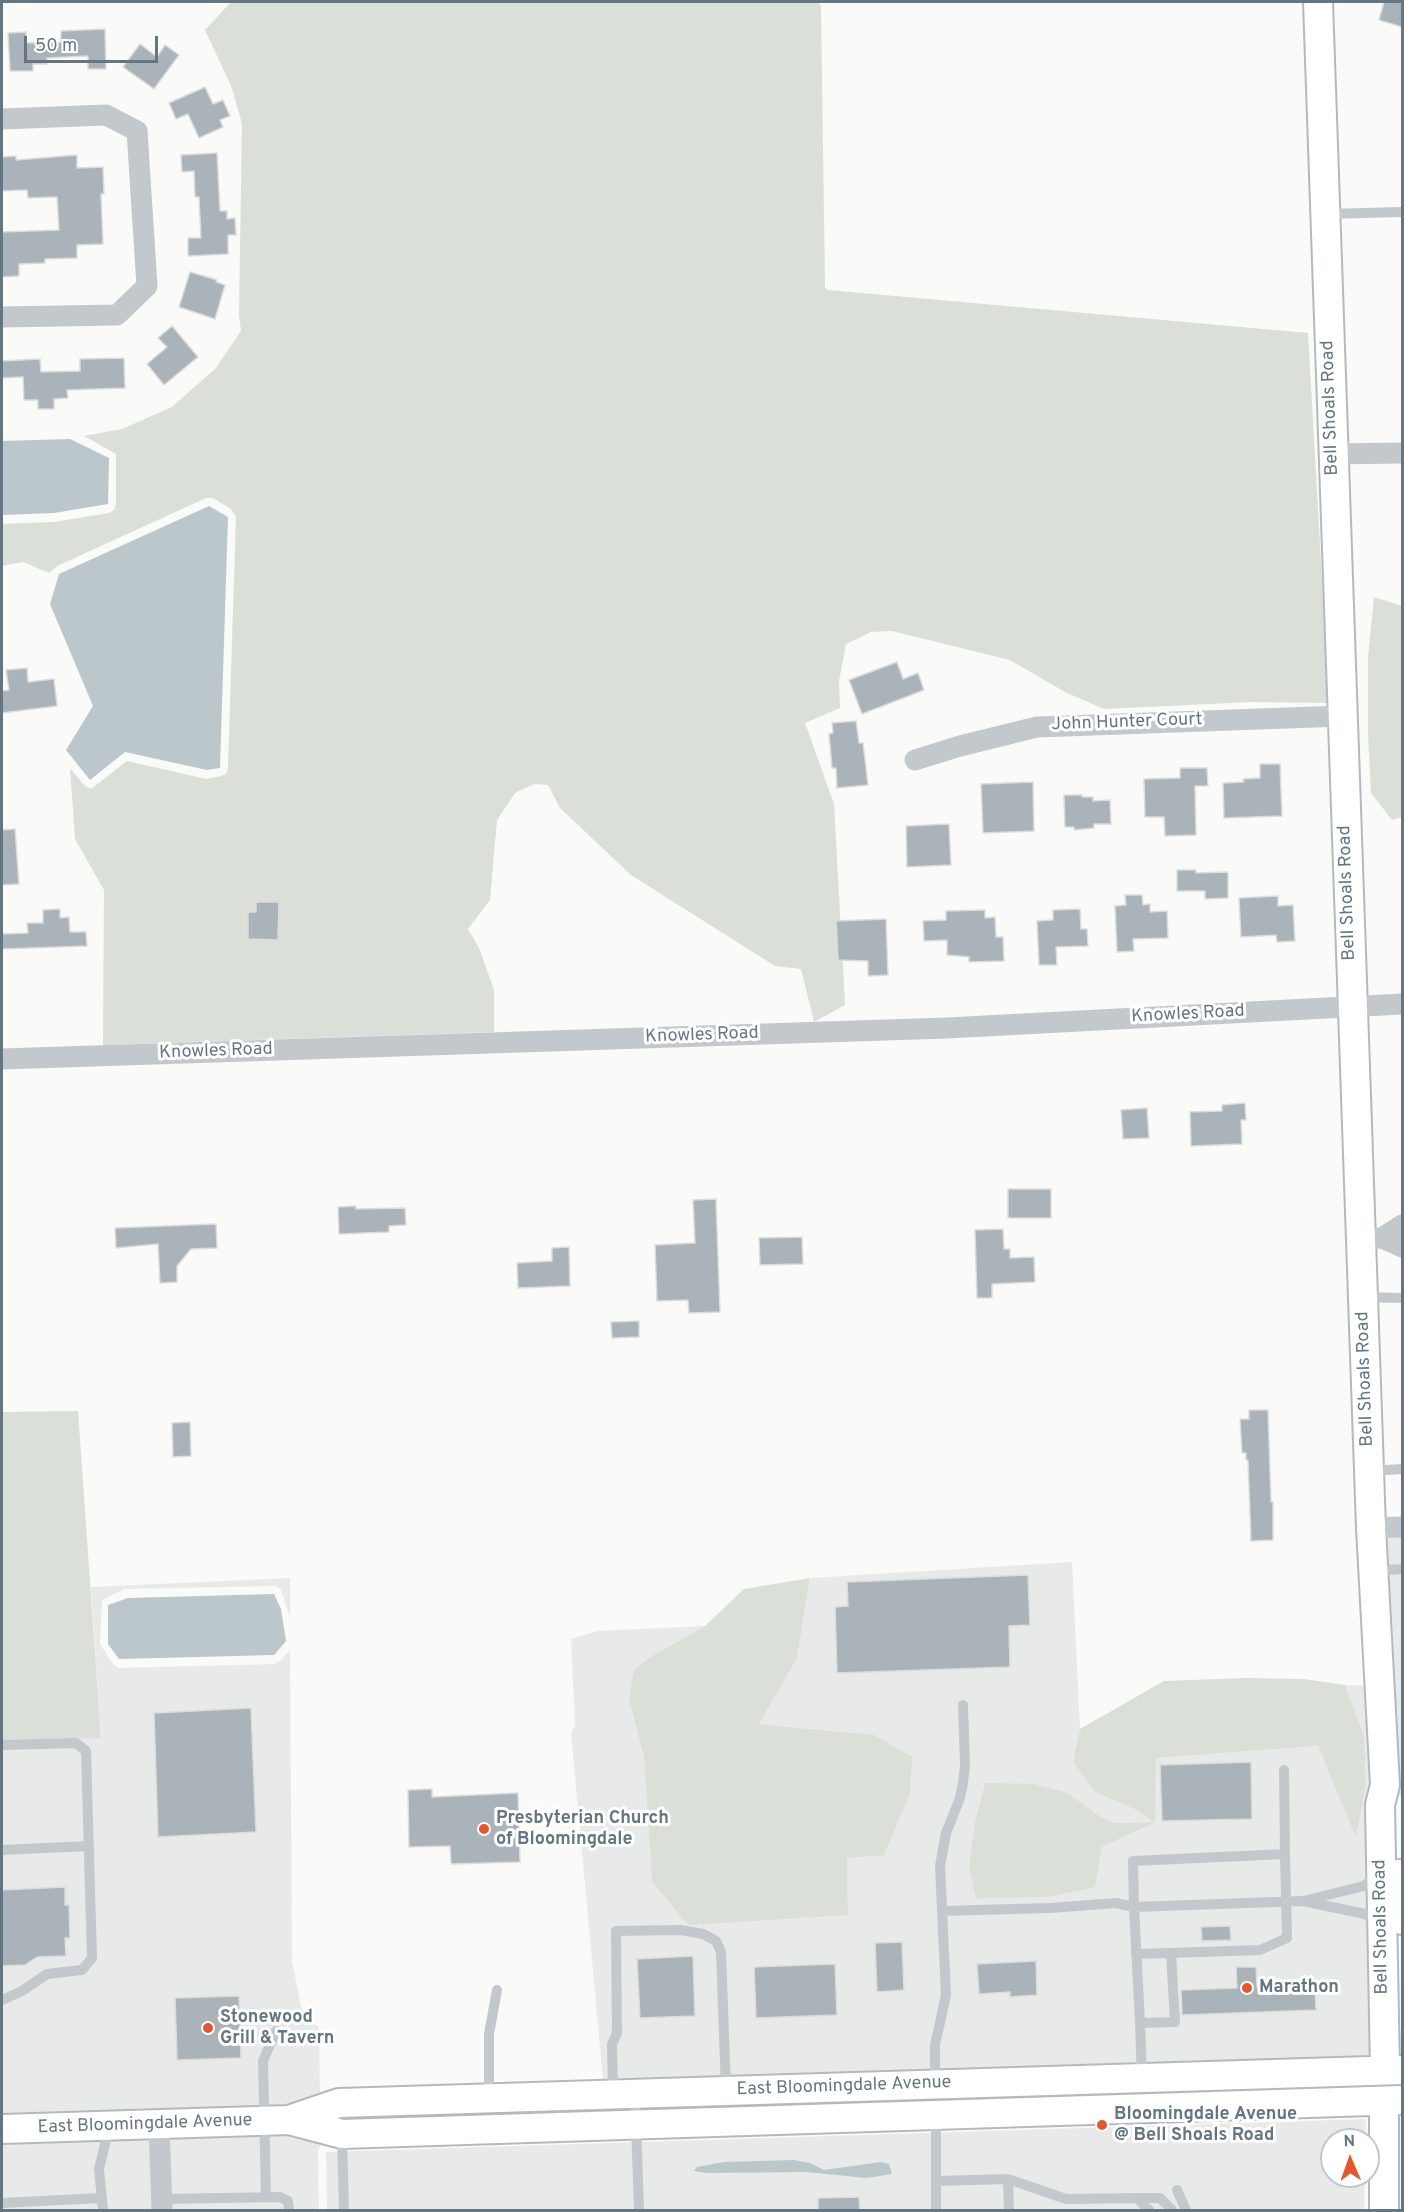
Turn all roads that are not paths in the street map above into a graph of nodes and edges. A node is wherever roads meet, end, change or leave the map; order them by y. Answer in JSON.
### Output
{"nodes":[{"id":1,"x":1318,"y":2,"type":"edge"},
{"id":2,"x":2,"y":118,"type":"edge"},
{"id":3,"x":1402,"y":212,"type":"edge"},
{"id":4,"x":1325,"y":214,"type":"junction"},
{"id":5,"x":2,"y":317,"type":"edge"},
{"id":6,"x":1402,"y":453,"type":"edge"},
{"id":7,"x":1333,"y":454,"type":"junction"},
{"id":8,"x":1343,"y":716,"type":"junction"},
{"id":9,"x":915,"y":760,"type":"dead end"},
{"id":10,"x":1402,"y":1004,"type":"edge"},
{"id":11,"x":1352,"y":1006,"type":"junction"},
{"id":12,"x":2,"y":1059,"type":"edge"},
{"id":13,"x":1402,"y":1225,"type":"edge"},
{"id":14,"x":1372,"y":1239,"type":"junction"},
{"id":15,"x":1402,"y":1246,"type":"edge"},
{"id":16,"x":1363,"y":1297,"type":"junction"},
{"id":17,"x":1402,"y":1298,"type":"edge"},
{"id":18,"x":1402,"y":1468,"type":"edge"},
{"id":19,"x":1369,"y":1472,"type":"junction"},
{"id":20,"x":1402,"y":1527,"type":"edge"},
{"id":21,"x":1371,"y":1528,"type":"junction"},
{"id":22,"x":1402,"y":1569,"type":"edge"},
{"id":23,"x":1373,"y":1571,"type":"junction"},
{"id":24,"x":963,"y":1705,"type":"dead end"},
{"id":25,"x":2,"y":1745,"type":"edge"},
{"id":26,"x":1284,"y":1770,"type":"dead end"},
{"id":27,"x":1389,"y":1785,"type":"junction"},
{"id":28,"x":89,"y":1846,"type":"junction"},
{"id":29,"x":2,"y":1850,"type":"edge"},
{"id":30,"x":1285,"y":1854,"type":"junction"},
{"id":31,"x":1381,"y":1869,"type":"junction"},
{"id":32,"x":1303,"y":1901,"type":"junction"},
{"id":33,"x":1286,"y":1902,"type":"junction"},
{"id":34,"x":1134,"y":1907,"type":"junction"},
{"id":35,"x":942,"y":1911,"type":"junction"},
{"id":36,"x":1392,"y":1925,"type":"edge"},
{"id":37,"x":1171,"y":1953,"type":"junction"},
{"id":38,"x":1136,"y":1954,"type":"junction"},
{"id":39,"x":497,"y":1990,"type":"dead end"},
{"id":40,"x":2,"y":2001,"type":"edge"},
{"id":41,"x":1140,"y":2024,"type":"junction"},
{"id":42,"x":276,"y":2031,"type":"dead end"},
{"id":43,"x":1394,"y":2070,"type":"edge"},
{"id":44,"x":1142,"y":2078,"type":"junction"},
{"id":45,"x":935,"y":2085,"type":"junction"},
{"id":46,"x":726,"y":2090,"type":"junction"},
{"id":47,"x":624,"y":2093,"type":"junction"},
{"id":48,"x":489,"y":2098,"type":"junction"},
{"id":49,"x":1393,"y":2101,"type":"edge"},
{"id":50,"x":936,"y":2115,"type":"junction"},
{"id":51,"x":276,"y":2121,"type":"junction"},
{"id":52,"x":159,"y":2124,"type":"junction"},
{"id":53,"x":636,"y":2125,"type":"junction"},
{"id":54,"x":110,"y":2126,"type":"junction"},
{"id":55,"x":2,"y":2129,"type":"edge"},
{"id":56,"x":342,"y":2134,"type":"junction"},
{"id":57,"x":1008,"y":2179,"type":"junction"},
{"id":58,"x":937,"y":2181,"type":"junction"},
{"id":59,"x":1177,"y":2190,"type":"dead end"},
{"id":60,"x":101,"y":2198,"type":"junction"},
{"id":61,"x":266,"y":2198,"type":"junction"},
{"id":62,"x":1137,"y":2198,"type":"junction"},
{"id":63,"x":2,"y":2203,"type":"edge"},
{"id":64,"x":162,"y":2205,"type":"edge"},
{"id":65,"x":103,"y":2211,"type":"edge"},
{"id":66,"x":289,"y":2211,"type":"edge"},
{"id":67,"x":344,"y":2211,"type":"edge"},
{"id":68,"x":639,"y":2211,"type":"edge"},
{"id":69,"x":936,"y":2211,"type":"edge"},
{"id":70,"x":1009,"y":2211,"type":"edge"},
{"id":71,"x":1149,"y":2211,"type":"edge"},
{"id":72,"x":1172,"y":2211,"type":"edge"},
{"id":73,"x":1185,"y":2211,"type":"edge"},
{"id":74,"x":1384,"y":2211,"type":"edge"}],
"edges":[{"from":1,"to":4,"type":"main road","name":"Bell Shoals Road"},
{"from":2,"to":5,"type":"street"},
{"from":3,"to":4,"type":"lane"},
{"from":4,"to":7,"type":"main road","name":"Bell Shoals Road"},
{"from":6,"to":7,"type":"street"},
{"from":7,"to":8,"type":"main road","name":"Bell Shoals Road"},
{"from":8,"to":9,"type":"street","name":"John Hunter Court"},
{"from":8,"to":11,"type":"main road","name":"Bell Shoals Road"},
{"from":10,"to":11,"type":"street","name":"Knowles Road"},
{"from":11,"to":12,"type":"street","name":"Knowles Road"},
{"from":11,"to":14,"type":"main road","name":"Bell Shoals Road"},
{"from":13,"to":14,"type":"street"},
{"from":14,"to":15,"type":"street"},
{"from":14,"to":16,"type":"main road","name":"Bell Shoals Road"},
{"from":16,"to":17,"type":"lane"},
{"from":16,"to":19,"type":"main road","name":"Bell Shoals Road"},
{"from":18,"to":19,"type":"lane"},
{"from":19,"to":21,"type":"main road","name":"Bell Shoals Road"},
{"from":20,"to":21,"type":"street"},
{"from":21,"to":23,"type":"main road","name":"Bell Shoals Road"},
{"from":22,"to":23,"type":"lane"},
{"from":23,"to":27,"type":"main road","name":"Bell Shoals Road"},
{"from":24,"to":35,"type":"lane"},
{"from":25,"to":28,"type":"lane"},
{"from":26,"to":30,"type":"lane"},
{"from":27,"to":31,"type":"main road","name":"Bell Shoals Road"},
{"from":27,"to":36,"type":"main road","name":"Bell Shoals Road"},
{"from":28,"to":29,"type":"lane"},
{"from":28,"to":40,"type":"lane"},
{"from":30,"to":33,"type":"lane"},
{"from":30,"to":34,"type":"lane"},
{"from":31,"to":32,"type":"lane"},
{"from":31,"to":36,"type":"main road","name":"Bell Shoals Road"},
{"from":32,"to":33,"type":"lane"},
{"from":32,"to":36,"type":"lane"},
{"from":33,"to":34,"type":"lane"},
{"from":33,"to":37,"type":"lane"},
{"from":34,"to":35,"type":"lane"},
{"from":34,"to":38,"type":"lane"},
{"from":35,"to":45,"type":"lane"},
{"from":36,"to":43,"type":"main road","name":"Bell Shoals Road"},
{"from":37,"to":38,"type":"lane"},
{"from":37,"to":41,"type":"lane"},
{"from":38,"to":41,"type":"lane"},
{"from":39,"to":48,"type":"lane"},
{"from":41,"to":44,"type":"lane"},
{"from":42,"to":51,"type":"lane"},
{"from":43,"to":44,"type":"main road","name":"East Bloomingdale Avenue"},
{"from":44,"to":45,"type":"main road","name":"East Bloomingdale Avenue"},
{"from":45,"to":46,"type":"main road","name":"East Bloomingdale Avenue"},
{"from":46,"to":47,"type":"main road","name":"East Bloomingdale Avenue"},
{"from":46,"to":47,"type":"lane"},
{"from":47,"to":48,"type":"main road","name":"East Bloomingdale Avenue"},
{"from":47,"to":53,"type":"lane"},
{"from":48,"to":51,"type":"main road","name":"East Bloomingdale Avenue"},
{"from":49,"to":50,"type":"main road","name":"East Bloomingdale Avenue"},
{"from":49,"to":74,"type":"main road"},
{"from":50,"to":53,"type":"main road","name":"East Bloomingdale Avenue"},
{"from":50,"to":58,"type":"lane"},
{"from":51,"to":52,"type":"main road","name":"East Bloomingdale Avenue"},
{"from":51,"to":56,"type":"main road","name":"East Bloomingdale Avenue"},
{"from":51,"to":61,"type":"lane"},
{"from":52,"to":54,"type":"main road","name":"East Bloomingdale Avenue"},
{"from":52,"to":64,"type":"street"},
{"from":53,"to":56,"type":"main road","name":"East Bloomingdale Avenue"},
{"from":53,"to":68,"type":"lane"},
{"from":54,"to":55,"type":"main road","name":"East Bloomingdale Avenue"},
{"from":54,"to":60,"type":"lane"},
{"from":56,"to":67,"type":"lane"},
{"from":57,"to":58,"type":"lane"},
{"from":57,"to":62,"type":"lane"},
{"from":57,"to":70,"type":"lane"},
{"from":58,"to":69,"type":"lane"},
{"from":59,"to":73,"type":"lane"},
{"from":60,"to":63,"type":"lane"},
{"from":60,"to":65,"type":"lane"},
{"from":61,"to":64,"type":"lane"},
{"from":61,"to":66,"type":"lane"},
{"from":62,"to":71,"type":"lane"},
{"from":62,"to":72,"type":"lane"}]}
